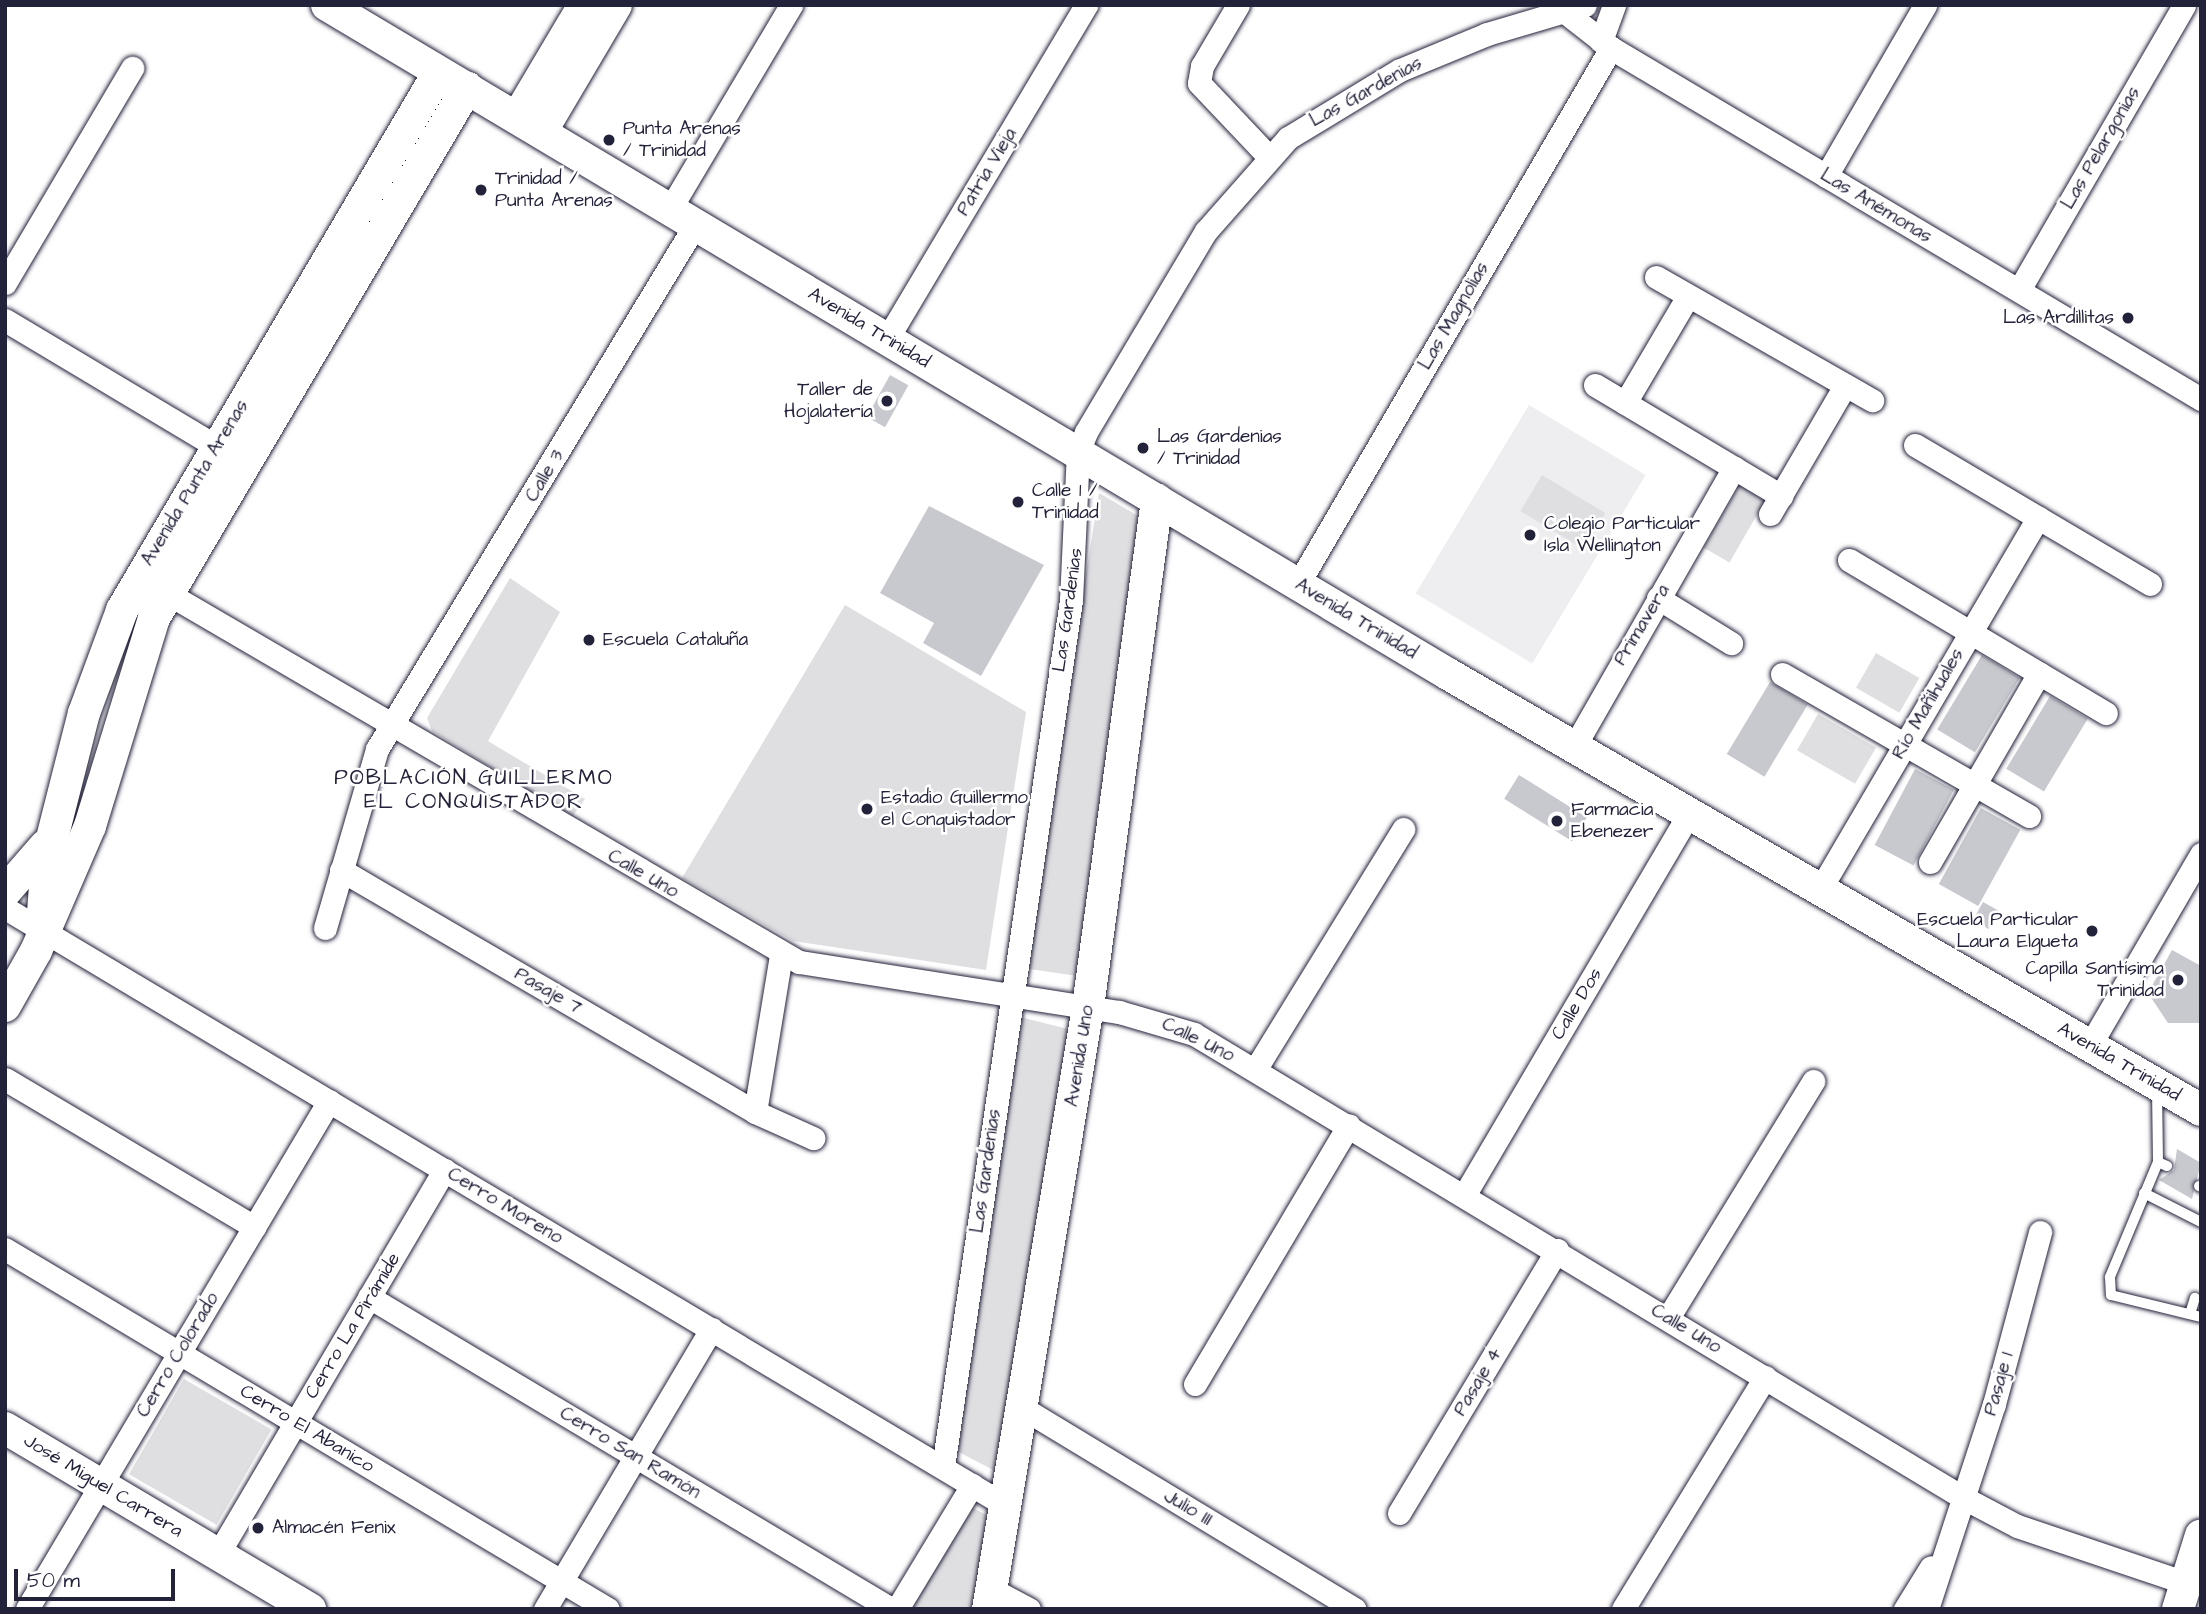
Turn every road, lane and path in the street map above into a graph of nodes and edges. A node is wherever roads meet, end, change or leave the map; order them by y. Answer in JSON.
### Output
{"nodes":[{"id":1,"x":327,"y":5,"type":"edge"},
{"id":2,"x":584,"y":5,"type":"edge"},
{"id":3,"x":616,"y":5,"type":"edge"},
{"id":4,"x":791,"y":5,"type":"edge"},
{"id":5,"x":1086,"y":5,"type":"edge"},
{"id":6,"x":1238,"y":5,"type":"edge"},
{"id":7,"x":1615,"y":5,"type":"edge"},
{"id":8,"x":1926,"y":5,"type":"edge"},
{"id":9,"x":2183,"y":5,"type":"edge"},
{"id":10,"x":1568,"y":7,"type":"edge"},
{"id":11,"x":1606,"y":44,"type":"junction"},
{"id":12,"x":132,"y":68,"type":"dead end"},
{"id":13,"x":439,"y":72,"type":"junction"},
{"id":14,"x":467,"y":88,"type":"junction"},
{"id":15,"x":529,"y":125,"type":"junction"},
{"id":16,"x":1268,"y":156,"type":"junction"},
{"id":17,"x":1826,"y":176,"type":"junction"},
{"id":18,"x":682,"y":217,"type":"junction"},
{"id":19,"x":1656,"y":277,"type":"dead end"},
{"id":20,"x":5,"y":283,"type":"edge"},
{"id":21,"x":2018,"y":290,"type":"junction"},
{"id":22,"x":1688,"y":296,"type":"junction"},
{"id":23,"x":5,"y":320,"type":"edge"},
{"id":24,"x":887,"y":339,"type":"junction"},
{"id":25,"x":1595,"y":385,"type":"dead end"},
{"id":26,"x":1843,"y":389,"type":"junction"},
{"id":27,"x":1872,"y":400,"type":"dead end"},
{"id":28,"x":2201,"y":400,"type":"edge"},
{"id":29,"x":1625,"y":403,"type":"junction"},
{"id":30,"x":1915,"y":445,"type":"dead end"},
{"id":31,"x":216,"y":446,"type":"junction"},
{"id":32,"x":1079,"y":453,"type":"junction"},
{"id":33,"x":244,"y":463,"type":"junction"},
{"id":34,"x":1734,"y":468,"type":"junction"},
{"id":35,"x":1157,"y":500,"type":"junction"},
{"id":36,"x":2038,"y":517,"type":"junction"},
{"id":37,"x":1849,"y":560,"type":"dead end"},
{"id":38,"x":139,"y":577,"type":"junction"},
{"id":39,"x":1298,"y":584,"type":"junction"},
{"id":40,"x":2150,"y":584,"type":"dead end"},
{"id":41,"x":167,"y":593,"type":"junction"},
{"id":42,"x":1658,"y":598,"type":"junction"},
{"id":43,"x":1970,"y":632,"type":"junction"},
{"id":44,"x":1731,"y":643,"type":"dead end"},
{"id":45,"x":2039,"y":673,"type":"junction"},
{"id":46,"x":1783,"y":674,"type":"dead end"},
{"id":47,"x":2106,"y":713,"type":"dead end"},
{"id":48,"x":395,"y":727,"type":"junction"},
{"id":49,"x":1905,"y":744,"type":"junction"},
{"id":50,"x":1574,"y":747,"type":"junction"},
{"id":51,"x":1975,"y":785,"type":"junction"},
{"id":52,"x":1689,"y":814,"type":"junction"},
{"id":53,"x":2029,"y":816,"type":"dead end"},
{"id":54,"x":1403,"y":829,"type":"dead end"},
{"id":55,"x":54,"y":830,"type":"junction"},
{"id":56,"x":2201,"y":854,"type":"edge"},
{"id":57,"x":1930,"y":862,"type":"dead end"},
{"id":58,"x":341,"y":870,"type":"junction"},
{"id":59,"x":1819,"y":891,"type":"junction"},
{"id":60,"x":5,"y":892,"type":"edge"},
{"id":61,"x":5,"y":908,"type":"edge"},
{"id":62,"x":325,"y":928,"type":"dead end"},
{"id":63,"x":44,"y":930,"type":"junction"},
{"id":64,"x":782,"y":955,"type":"junction"},
{"id":65,"x":1011,"y":997,"type":"junction"},
{"id":66,"x":5,"y":1006,"type":"edge"},
{"id":67,"x":1088,"y":1007,"type":"junction"},
{"id":68,"x":2090,"y":1045,"type":"junction"},
{"id":69,"x":1255,"y":1070,"type":"junction"},
{"id":70,"x":5,"y":1079,"type":"edge"},
{"id":71,"x":1813,"y":1081,"type":"dead end"},
{"id":72,"x":2156,"y":1084,"type":"junction"},
{"id":73,"x":329,"y":1101,"type":"junction"},
{"id":74,"x":2201,"y":1110,"type":"edge"},
{"id":75,"x":755,"y":1112,"type":"junction"},
{"id":76,"x":1349,"y":1125,"type":"junction"},
{"id":77,"x":813,"y":1138,"type":"dead end"},
{"id":78,"x":444,"y":1170,"type":"junction"},
{"id":79,"x":2144,"y":1193,"type":"junction"},
{"id":80,"x":1465,"y":1194,"type":"junction"},
{"id":81,"x":2201,"y":1222,"type":"edge"},
{"id":82,"x":254,"y":1227,"type":"junction"},
{"id":83,"x":2040,"y":1232,"type":"dead end"},
{"id":84,"x":5,"y":1249,"type":"edge"},
{"id":85,"x":1557,"y":1251,"type":"junction"},
{"id":86,"x":369,"y":1297,"type":"junction"},
{"id":87,"x":2195,"y":1298,"type":"dead end"},
{"id":88,"x":2195,"y":1316,"type":"edge"},
{"id":89,"x":1668,"y":1318,"type":"junction"},
{"id":90,"x":711,"y":1329,"type":"junction"},
{"id":91,"x":179,"y":1353,"type":"junction"},
{"id":92,"x":1765,"y":1377,"type":"junction"},
{"id":93,"x":1195,"y":1384,"type":"dead end"},
{"id":94,"x":1021,"y":1407,"type":"junction"},
{"id":95,"x":296,"y":1422,"type":"junction"},
{"id":96,"x":5,"y":1428,"type":"edge"},
{"id":97,"x":636,"y":1457,"type":"junction"},
{"id":98,"x":943,"y":1467,"type":"junction"},
{"id":99,"x":100,"y":1484,"type":"junction"},
{"id":100,"x":972,"y":1485,"type":"junction"},
{"id":101,"x":1962,"y":1497,"type":"junction"},
{"id":102,"x":1005,"y":1504,"type":"junction"},
{"id":103,"x":1399,"y":1513,"type":"dead end"},
{"id":104,"x":1950,"y":1534,"type":"junction"},
{"id":105,"x":2201,"y":1535,"type":"edge"},
{"id":106,"x":218,"y":1554,"type":"junction"},
{"id":107,"x":562,"y":1581,"type":"junction"},
{"id":108,"x":2182,"y":1596,"type":"edge"},
{"id":109,"x":990,"y":1599,"type":"edge"},
{"id":110,"x":30,"y":1607,"type":"edge"},
{"id":111,"x":310,"y":1609,"type":"edge"},
{"id":112,"x":545,"y":1609,"type":"edge"},
{"id":113,"x":608,"y":1609,"type":"edge"},
{"id":114,"x":891,"y":1609,"type":"edge"},
{"id":115,"x":897,"y":1609,"type":"edge"},
{"id":116,"x":1029,"y":1609,"type":"edge"},
{"id":117,"x":1355,"y":1609,"type":"edge"},
{"id":118,"x":1623,"y":1609,"type":"edge"},
{"id":119,"x":1905,"y":1609,"type":"edge"},
{"id":120,"x":1927,"y":1609,"type":"edge"}],
"edges":[{"from":1,"to":13,"type":"main road","name":"Avenida Trinidad"},
{"from":2,"to":15,"type":"main road"},
{"from":3,"to":15,"type":"main road"},
{"from":4,"to":18,"type":"street","name":"Calle 3"},
{"from":5,"to":24,"type":"street","name":"Patria Vieja"},
{"from":6,"to":16,"type":"street"},
{"from":7,"to":11,"type":"street"},
{"from":8,"to":17,"type":"street"},
{"from":9,"to":21,"type":"street","name":"Las Pelargonias"},
{"from":10,"to":11,"type":"street","name":"Las Anémonas"},
{"from":10,"to":16,"type":"street","name":"Las Gardenias"},
{"from":11,"to":17,"type":"street","name":"Las Anémonas"},
{"from":11,"to":39,"type":"street","name":"Las Magnolias"},
{"from":12,"to":20,"type":"street"},
{"from":13,"to":14,"type":"main road","name":"Avenida Trinidad"},
{"from":13,"to":31,"type":"main road","name":"Avenida Punta Arenas"},
{"from":14,"to":15,"type":"main road","name":"Avenida Trinidad"},
{"from":14,"to":33,"type":"main road","name":"Avenida Punta Arenas"},
{"from":15,"to":18,"type":"main road","name":"Avenida Trinidad"},
{"from":16,"to":32,"type":"street","name":"Las Gardenias"},
{"from":17,"to":21,"type":"street","name":"Las Anémonas"},
{"from":18,"to":24,"type":"main road","name":"Avenida Trinidad"},
{"from":18,"to":48,"type":"street","name":"Calle 3"},
{"from":19,"to":22,"type":"street"},
{"from":21,"to":28,"type":"street","name":"Las Anémonas"},
{"from":22,"to":26,"type":"street"},
{"from":22,"to":29,"type":"street"},
{"from":23,"to":31,"type":"street"},
{"from":24,"to":32,"type":"main road","name":"Avenida Trinidad"},
{"from":25,"to":29,"type":"street"},
{"from":26,"to":27,"type":"street"},
{"from":26,"to":34,"type":"street"},
{"from":29,"to":34,"type":"street"},
{"from":30,"to":36,"type":"street"},
{"from":31,"to":33,"type":"street"},
{"from":31,"to":38,"type":"main road","name":"Avenida Punta Arenas"},
{"from":32,"to":35,"type":"main road","name":"Avenida Trinidad"},
{"from":32,"to":65,"type":"street","name":"Las Gardenias"},
{"from":33,"to":41,"type":"main road","name":"Avenida Punta Arenas"},
{"from":34,"to":42,"type":"street","name":"Primavera"},
{"from":35,"to":39,"type":"main road","name":"Avenida Trinidad"},
{"from":35,"to":67,"type":"main road","name":"Avenida Uno"},
{"from":36,"to":40,"type":"street"},
{"from":36,"to":43,"type":"street","name":"Río Mañihuales"},
{"from":37,"to":43,"type":"street"},
{"from":38,"to":41,"type":"street","name":"Calle Uno"},
{"from":38,"to":55,"type":"main road","name":"Avenida Punta Arenas"},
{"from":39,"to":50,"type":"main road","name":"Avenida Trinidad"},
{"from":41,"to":48,"type":"street","name":"Calle Uno"},
{"from":41,"to":63,"type":"main road","name":"Avenida Punta Arenas"},
{"from":42,"to":44,"type":"street"},
{"from":42,"to":50,"type":"street","name":"Primavera"},
{"from":43,"to":45,"type":"street"},
{"from":43,"to":49,"type":"street","name":"Río Mañihuales"},
{"from":45,"to":47,"type":"street"},
{"from":45,"to":51,"type":"street"},
{"from":46,"to":49,"type":"street"},
{"from":48,"to":58,"type":"street","name":"Calle 3"},
{"from":48,"to":64,"type":"street","name":"Calle Uno"},
{"from":49,"to":51,"type":"street"},
{"from":49,"to":59,"type":"street","name":"Río Mañihuales"},
{"from":50,"to":52,"type":"main road","name":"Avenida Trinidad"},
{"from":51,"to":53,"type":"street"},
{"from":51,"to":57,"type":"street"},
{"from":52,"to":59,"type":"main road","name":"Avenida Trinidad"},
{"from":52,"to":80,"type":"street","name":"Calle Dos"},
{"from":54,"to":69,"type":"street"},
{"from":55,"to":60,"type":"main road"},
{"from":55,"to":63,"type":"main road","name":"Avenida Punta Arenas"},
{"from":56,"to":68,"type":"street"},
{"from":58,"to":62,"type":"street","name":"Calle 3"},
{"from":58,"to":75,"type":"street","name":"Pasaje 7"},
{"from":59,"to":68,"type":"main road","name":"Avenida Trinidad"},
{"from":61,"to":63,"type":"street","name":"Cerro Moreno"},
{"from":63,"to":66,"type":"main road","name":"Avenida Punta Arenas"},
{"from":63,"to":73,"type":"street","name":"Cerro Moreno"},
{"from":64,"to":65,"type":"street","name":"Calle Uno"},
{"from":64,"to":75,"type":"street"},
{"from":65,"to":67,"type":"street","name":"Calle Uno"},
{"from":65,"to":98,"type":"street","name":"Las Gardenias"},
{"from":67,"to":69,"type":"street","name":"Calle Uno"},
{"from":67,"to":94,"type":"main road","name":"Avenida Uno"},
{"from":68,"to":72,"type":"main road","name":"Avenida Trinidad"},
{"from":69,"to":76,"type":"street","name":"Calle Uno"},
{"from":70,"to":82,"type":"street"},
{"from":71,"to":89,"type":"street"},
{"from":72,"to":74,"type":"main road","name":"Avenida Trinidad"},
{"from":72,"to":79,"type":"lane"},
{"from":73,"to":78,"type":"street","name":"Cerro Moreno"},
{"from":73,"to":82,"type":"street","name":"Cerro Colorado"},
{"from":75,"to":77,"type":"street","name":"Pasaje 7"},
{"from":76,"to":80,"type":"street","name":"Calle Uno"},
{"from":76,"to":93,"type":"street"},
{"from":78,"to":86,"type":"street","name":"Cerro La Pirámide"},
{"from":78,"to":90,"type":"street","name":"Cerro Moreno"},
{"from":79,"to":81,"type":"lane"},
{"from":79,"to":88,"type":"lane"},
{"from":80,"to":85,"type":"street","name":"Calle Uno"},
{"from":82,"to":91,"type":"street","name":"Cerro Colorado"},
{"from":83,"to":101,"type":"street","name":"Pasaje 1"},
{"from":84,"to":91,"type":"street","name":"Cerro El Abanico"},
{"from":85,"to":89,"type":"street","name":"Calle Uno"},
{"from":85,"to":103,"type":"street","name":"Pasaje 4"},
{"from":86,"to":95,"type":"street","name":"Cerro La Pirámide"},
{"from":86,"to":97,"type":"street","name":"Cerro San Ramón"},
{"from":87,"to":88,"type":"lane"},
{"from":89,"to":92,"type":"street","name":"Calle Uno"},
{"from":90,"to":97,"type":"street"},
{"from":90,"to":98,"type":"street","name":"Cerro Moreno"},
{"from":91,"to":95,"type":"street","name":"Cerro El Abanico"},
{"from":91,"to":99,"type":"street","name":"Cerro Colorado"},
{"from":92,"to":101,"type":"street","name":"Calle Uno"},
{"from":92,"to":118,"type":"street"},
{"from":94,"to":102,"type":"main road","name":"Avenida Uno"},
{"from":94,"to":117,"type":"street","name":"Julio III"},
{"from":95,"to":106,"type":"street","name":"Cerro La Pirámide"},
{"from":95,"to":107,"type":"street","name":"Cerro El Abanico"},
{"from":96,"to":99,"type":"main road","name":"José Miguel Carrera"},
{"from":97,"to":107,"type":"street"},
{"from":97,"to":114,"type":"street","name":"Cerro San Ramón"},
{"from":98,"to":100,"type":"street","name":"Cerro Moreno"},
{"from":99,"to":106,"type":"main road","name":"José Miguel Carrera"},
{"from":99,"to":110,"type":"street","name":"Cerro Colorado"},
{"from":100,"to":102,"type":"street","name":"Cerro Moreno"},
{"from":100,"to":115,"type":"street"},
{"from":101,"to":104,"type":"street","name":"Pasaje 1"},
{"from":101,"to":108,"type":"street","name":"Calle Uno"},
{"from":102,"to":109,"type":"main road","name":"Avenida Uno"},
{"from":104,"to":119,"type":"street","name":"Pasaje 1"},
{"from":104,"to":120,"type":"street","name":"Pasaje 1"},
{"from":105,"to":108,"type":"main road"},
{"from":106,"to":111,"type":"main road","name":"José Miguel Carrera"},
{"from":107,"to":112,"type":"street"},
{"from":107,"to":113,"type":"street","name":"Cerro El Abanico"},
{"from":109,"to":116,"type":"street"}]}
